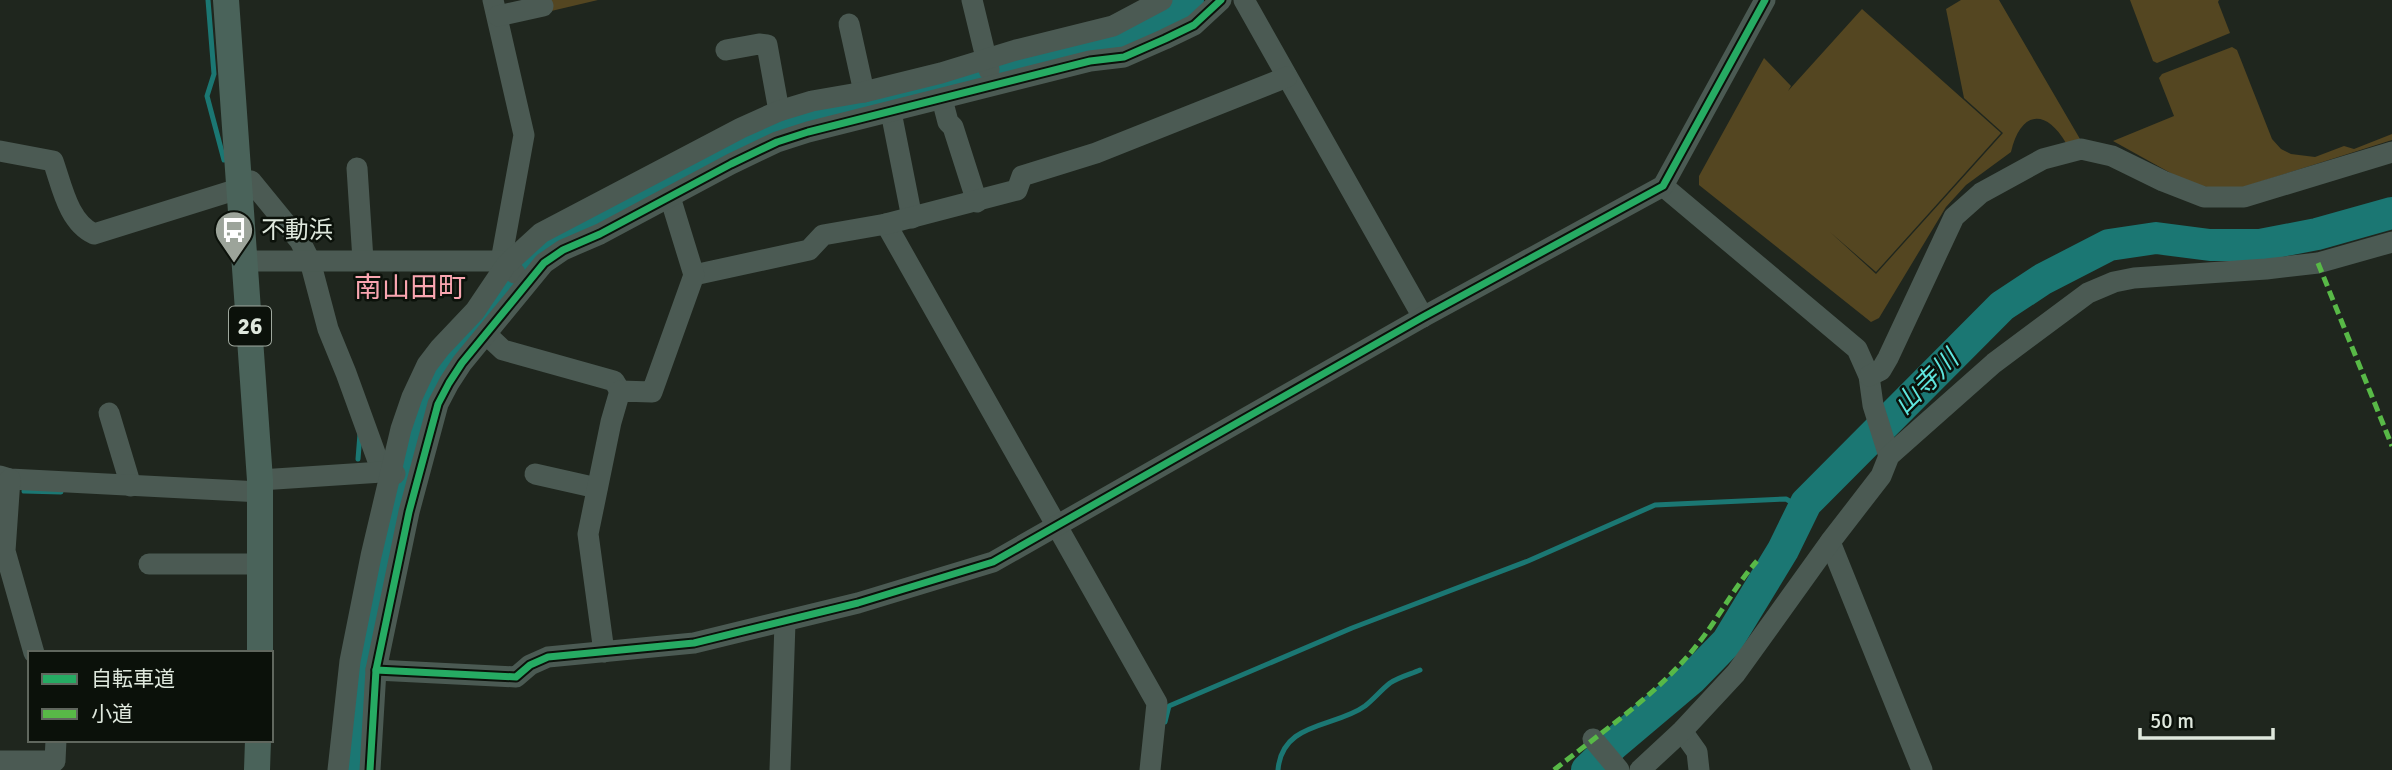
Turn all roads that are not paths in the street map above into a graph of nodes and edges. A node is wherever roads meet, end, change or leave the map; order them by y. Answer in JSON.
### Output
{"nodes":[{"id":1,"x":226,"y":0,"type":"edge"},
{"id":2,"x":972,"y":0,"type":"edge"},
{"id":3,"x":1161,"y":0,"type":"edge"},
{"id":4,"x":1221,"y":0,"type":"edge"},
{"id":5,"x":1244,"y":0,"type":"edge"},
{"id":6,"x":1765,"y":0,"type":"edge"},
{"id":7,"x":543,"y":6,"type":"dead end"},
{"id":8,"x":495,"y":8,"type":"edge"},
{"id":9,"x":849,"y":24,"type":"dead end"},
{"id":10,"x":726,"y":50,"type":"dead end"},
{"id":11,"x":986,"y":59,"type":"junction"},
{"id":12,"x":1286,"y":77,"type":"junction"},
{"id":13,"x":994,"y":85,"type":"junction"},
{"id":14,"x":864,"y":92,"type":"junction"},
{"id":15,"x":942,"y":99,"type":"junction"},
{"id":16,"x":779,"y":111,"type":"junction"},
{"id":17,"x":891,"y":112,"type":"junction"},
{"id":18,"x":0,"y":151,"type":"edge"},
{"id":19,"x":2392,"y":152,"type":"edge"},
{"id":20,"x":357,"y":168,"type":"dead end"},
{"id":21,"x":244,"y":185,"type":"junction"},
{"id":22,"x":1663,"y":186,"type":"junction"},
{"id":23,"x":670,"y":197,"type":"junction"},
{"id":24,"x":977,"y":202,"type":"junction"},
{"id":25,"x":912,"y":218,"type":"junction"},
{"id":26,"x":886,"y":224,"type":"junction"},
{"id":27,"x":2392,"y":242,"type":"edge"},
{"id":28,"x":363,"y":260,"type":"junction"},
{"id":29,"x":245,"y":261,"type":"junction"},
{"id":30,"x":310,"y":261,"type":"junction"},
{"id":31,"x":503,"y":263,"type":"junction"},
{"id":32,"x":694,"y":275,"type":"junction"},
{"id":33,"x":527,"y":283,"type":"junction"},
{"id":34,"x":1423,"y":317,"type":"junction"},
{"id":35,"x":487,"y":335,"type":"junction"},
{"id":36,"x":1869,"y":376,"type":"junction"},
{"id":37,"x":620,"y":391,"type":"junction"},
{"id":38,"x":108,"y":414,"type":"dead end"},
{"id":39,"x":1888,"y":450,"type":"junction"},
{"id":40,"x":385,"y":473,"type":"junction"},
{"id":41,"x":534,"y":474,"type":"dead end"},
{"id":42,"x":5,"y":478,"type":"edge"},
{"id":43,"x":418,"y":479,"type":"junction"},
{"id":44,"x":131,"y":486,"type":"junction"},
{"id":45,"x":260,"y":486,"type":"junction"},
{"id":46,"x":597,"y":488,"type":"junction"},
{"id":47,"x":1056,"y":526,"type":"junction"},
{"id":48,"x":1830,"y":542,"type":"junction"},
{"id":49,"x":149,"y":564,"type":"dead end"},
{"id":50,"x":260,"y":564,"type":"junction"},
{"id":51,"x":7,"y":589,"type":"edge"},
{"id":52,"x":785,"y":622,"type":"junction"},
{"id":53,"x":33,"y":651,"type":"edge"},
{"id":54,"x":260,"y":651,"type":"edge"},
{"id":55,"x":604,"y":652,"type":"junction"},
{"id":56,"x":376,"y":670,"type":"junction"},
{"id":57,"x":1682,"y":732,"type":"junction"},
{"id":58,"x":1593,"y":739,"type":"dead end"},
{"id":59,"x":56,"y":742,"type":"edge"},
{"id":60,"x":258,"y":742,"type":"edge"},
{"id":61,"x":0,"y":761,"type":"edge"},
{"id":62,"x":257,"y":770,"type":"edge"},
{"id":63,"x":338,"y":770,"type":"edge"},
{"id":64,"x":370,"y":770,"type":"edge"},
{"id":65,"x":780,"y":770,"type":"edge"},
{"id":66,"x":1150,"y":770,"type":"edge"},
{"id":67,"x":1619,"y":770,"type":"edge"},
{"id":68,"x":1640,"y":770,"type":"edge"},
{"id":69,"x":1699,"y":770,"type":"edge"},
{"id":70,"x":1922,"y":770,"type":"edge"}],
"edges":[{"from":1,"to":21,"type":"main road","number":"26"},
{"from":2,"to":11,"type":"street"},
{"from":3,"to":11,"type":"street"},
{"from":4,"to":13,"type":"street"},
{"from":5,"to":12,"type":"street"},
{"from":6,"to":22,"type":"street"},
{"from":7,"to":8,"type":"street"},
{"from":8,"to":31,"type":"street"},
{"from":9,"to":14,"type":"street"},
{"from":10,"to":16,"type":"street"},
{"from":11,"to":13,"type":"street"},
{"from":11,"to":14,"type":"street"},
{"from":12,"to":24,"type":"street"},
{"from":12,"to":34,"type":"street"},
{"from":13,"to":15,"type":"street"},
{"from":14,"to":16,"type":"street"},
{"from":15,"to":17,"type":"street"},
{"from":15,"to":24,"type":"street"},
{"from":16,"to":31,"type":"street"},
{"from":17,"to":23,"type":"street"},
{"from":17,"to":25,"type":"street"},
{"from":18,"to":21,"type":"street"},
{"from":19,"to":36,"type":"street"},
{"from":20,"to":28,"type":"street"},
{"from":21,"to":29,"type":"main road","number":"26"},
{"from":21,"to":30,"type":"street"},
{"from":22,"to":34,"type":"street"},
{"from":22,"to":36,"type":"street"},
{"from":23,"to":32,"type":"street"},
{"from":23,"to":33,"type":"street"},
{"from":24,"to":25,"type":"street"},
{"from":25,"to":26,"type":"street"},
{"from":26,"to":32,"type":"street"},
{"from":26,"to":47,"type":"street"},
{"from":27,"to":39,"type":"street"},
{"from":28,"to":30,"type":"street"},
{"from":28,"to":31,"type":"street"},
{"from":29,"to":30,"type":"street"},
{"from":29,"to":45,"type":"main road","number":"26"},
{"from":30,"to":40,"type":"street"},
{"from":31,"to":33,"type":"street"},
{"from":31,"to":40,"type":"street"},
{"from":32,"to":37,"type":"street"},
{"from":33,"to":35,"type":"street"},
{"from":34,"to":47,"type":"street"},
{"from":35,"to":37,"type":"street"},
{"from":35,"to":43,"type":"street"},
{"from":36,"to":39,"type":"street"},
{"from":37,"to":46,"type":"street"},
{"from":38,"to":44,"type":"street"},
{"from":39,"to":48,"type":"street"},
{"from":40,"to":43,"type":"street"},
{"from":40,"to":45,"type":"street"},
{"from":40,"to":63,"type":"street"},
{"from":41,"to":46,"type":"street"},
{"from":42,"to":44,"type":"street"},
{"from":42,"to":51,"type":"street"},
{"from":43,"to":56,"type":"street"},
{"from":44,"to":45,"type":"street"},
{"from":45,"to":50,"type":"main road","number":"26"},
{"from":46,"to":55,"type":"street"},
{"from":47,"to":52,"type":"street"},
{"from":47,"to":66,"type":"street"},
{"from":48,"to":57,"type":"street"},
{"from":48,"to":70,"type":"street"},
{"from":49,"to":50,"type":"street"},
{"from":50,"to":54,"type":"main road","number":"26"},
{"from":51,"to":53,"type":"street"},
{"from":52,"to":55,"type":"street"},
{"from":52,"to":65,"type":"street"},
{"from":55,"to":56,"type":"street"},
{"from":56,"to":64,"type":"street"},
{"from":57,"to":68,"type":"street"},
{"from":57,"to":69,"type":"street"},
{"from":58,"to":67,"type":"street"},
{"from":59,"to":61,"type":"street"},
{"from":60,"to":62,"type":"main road"}]}
